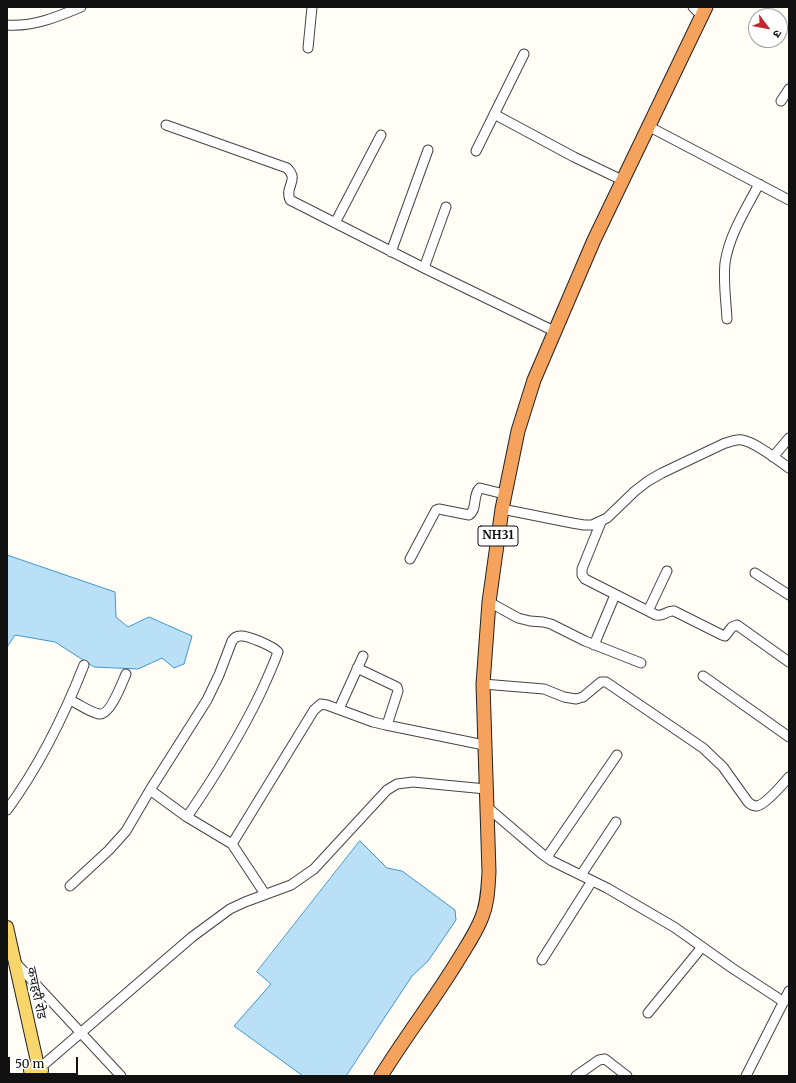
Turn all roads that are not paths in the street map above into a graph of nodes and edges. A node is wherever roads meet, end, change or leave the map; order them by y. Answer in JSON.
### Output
{"nodes":[{"id":1,"x":81,"y":7,"type":"edge"},
{"id":2,"x":312,"y":7,"type":"edge"},
{"id":3,"x":693,"y":7,"type":"edge"},
{"id":4,"x":704,"y":12,"type":"edge"},
{"id":5,"x":7,"y":25,"type":"edge"},
{"id":6,"x":308,"y":48,"type":"dead end"},
{"id":7,"x":524,"y":54,"type":"dead end"},
{"id":8,"x":789,"y":89,"type":"edge"},
{"id":9,"x":781,"y":101,"type":"dead end"},
{"id":10,"x":494,"y":114,"type":"junction"},
{"id":11,"x":166,"y":125,"type":"dead end"},
{"id":12,"x":648,"y":126,"type":"junction"},
{"id":13,"x":381,"y":135,"type":"dead end"},
{"id":14,"x":428,"y":150,"type":"dead end"},
{"id":15,"x":476,"y":151,"type":"dead end"},
{"id":16,"x":622,"y":180,"type":"junction"},
{"id":17,"x":759,"y":184,"type":"junction"},
{"id":18,"x":789,"y":200,"type":"edge"},
{"id":19,"x":446,"y":207,"type":"dead end"},
{"id":20,"x":335,"y":223,"type":"junction"},
{"id":21,"x":391,"y":252,"type":"junction"},
{"id":22,"x":424,"y":268,"type":"junction"},
{"id":23,"x":727,"y":319,"type":"dead end"},
{"id":24,"x":554,"y":331,"type":"junction"},
{"id":25,"x":789,"y":438,"type":"edge"},
{"id":26,"x":773,"y":457,"type":"junction"},
{"id":27,"x":789,"y":468,"type":"edge"},
{"id":28,"x":504,"y":494,"type":"junction"},
{"id":29,"x":502,"y":509,"type":"junction"},
{"id":30,"x":601,"y":522,"type":"junction"},
{"id":31,"x":410,"y":559,"type":"dead end"},
{"id":32,"x":667,"y":571,"type":"dead end"},
{"id":33,"x":755,"y":573,"type":"dead end"},
{"id":34,"x":615,"y":595,"type":"junction"},
{"id":35,"x":789,"y":595,"type":"edge"},
{"id":36,"x":489,"y":602,"type":"junction"},
{"id":37,"x":648,"y":611,"type":"junction"},
{"id":38,"x":594,"y":645,"type":"junction"},
{"id":39,"x":363,"y":656,"type":"dead end"},
{"id":40,"x":789,"y":662,"type":"edge"},
{"id":41,"x":641,"y":663,"type":"dead end"},
{"id":42,"x":84,"y":665,"type":"dead end"},
{"id":43,"x":357,"y":668,"type":"junction"},
{"id":44,"x":126,"y":674,"type":"dead end"},
{"id":45,"x":703,"y":676,"type":"dead end"},
{"id":46,"x":483,"y":684,"type":"junction"},
{"id":47,"x":70,"y":700,"type":"junction"},
{"id":48,"x":339,"y":709,"type":"junction"},
{"id":49,"x":387,"y":725,"type":"junction"},
{"id":50,"x":789,"y":736,"type":"edge"},
{"id":51,"x":484,"y":745,"type":"junction"},
{"id":52,"x":617,"y":755,"type":"dead end"},
{"id":53,"x":789,"y":777,"type":"edge"},
{"id":54,"x":486,"y":789,"type":"junction"},
{"id":55,"x":150,"y":790,"type":"junction"},
{"id":56,"x":487,"y":807,"type":"junction"},
{"id":57,"x":7,"y":810,"type":"edge"},
{"id":58,"x":188,"y":817,"type":"junction"},
{"id":59,"x":616,"y":822,"type":"dead end"},
{"id":60,"x":232,"y":844,"type":"junction"},
{"id":61,"x":547,"y":857,"type":"junction"},
{"id":62,"x":581,"y":875,"type":"junction"},
{"id":63,"x":592,"y":881,"type":"junction"},
{"id":64,"x":70,"y":886,"type":"dead end"},
{"id":65,"x":265,"y":894,"type":"junction"},
{"id":66,"x":7,"y":929,"type":"edge"},
{"id":67,"x":702,"y":947,"type":"junction"},
{"id":68,"x":542,"y":960,"type":"dead end"},
{"id":69,"x":15,"y":962,"type":"junction"},
{"id":70,"x":789,"y":991,"type":"edge"},
{"id":71,"x":784,"y":1002,"type":"junction"},
{"id":72,"x":648,"y":1013,"type":"dead end"},
{"id":73,"x":81,"y":1032,"type":"junction"},
{"id":74,"x":38,"y":1071,"type":"edge"},
{"id":75,"x":122,"y":1076,"type":"edge"},
{"id":76,"x":381,"y":1076,"type":"edge"},
{"id":77,"x":576,"y":1076,"type":"edge"},
{"id":78,"x":627,"y":1076,"type":"edge"},
{"id":79,"x":746,"y":1076,"type":"edge"}],
"edges":[{"from":1,"to":5,"type":"street"},
{"from":2,"to":6,"type":"street"},
{"from":3,"to":4,"type":"street"},
{"from":4,"to":12,"type":"highway","number":"NH31"},
{"from":7,"to":10,"type":"street"},
{"from":8,"to":9,"type":"street"},
{"from":10,"to":15,"type":"street"},
{"from":10,"to":16,"type":"street"},
{"from":11,"to":20,"type":"street"},
{"from":12,"to":16,"type":"highway","number":"NH31"},
{"from":12,"to":17,"type":"street"},
{"from":13,"to":20,"type":"street"},
{"from":14,"to":21,"type":"street"},
{"from":16,"to":24,"type":"highway","number":"NH31"},
{"from":17,"to":18,"type":"street"},
{"from":17,"to":23,"type":"street"},
{"from":19,"to":22,"type":"street"},
{"from":20,"to":21,"type":"street"},
{"from":21,"to":22,"type":"street"},
{"from":22,"to":24,"type":"street"},
{"from":24,"to":28,"type":"highway","number":"NH31"},
{"from":25,"to":26,"type":"street"},
{"from":26,"to":27,"type":"street"},
{"from":26,"to":30,"type":"street"},
{"from":28,"to":29,"type":"highway","number":"NH31"},
{"from":28,"to":31,"type":"street"},
{"from":29,"to":30,"type":"street"},
{"from":29,"to":36,"type":"highway","number":"NH31"},
{"from":30,"to":34,"type":"street"},
{"from":32,"to":37,"type":"street"},
{"from":33,"to":35,"type":"street"},
{"from":34,"to":37,"type":"street"},
{"from":34,"to":38,"type":"street"},
{"from":36,"to":38,"type":"street"},
{"from":36,"to":46,"type":"highway","number":"NH31"},
{"from":37,"to":40,"type":"street"},
{"from":38,"to":41,"type":"street"},
{"from":39,"to":43,"type":"street"},
{"from":42,"to":47,"type":"street"},
{"from":43,"to":48,"type":"street"},
{"from":43,"to":49,"type":"street"},
{"from":44,"to":47,"type":"street"},
{"from":45,"to":50,"type":"street"},
{"from":46,"to":51,"type":"highway","number":"NH31"},
{"from":46,"to":53,"type":"street"},
{"from":47,"to":57,"type":"street"},
{"from":48,"to":49,"type":"street"},
{"from":48,"to":60,"type":"street"},
{"from":49,"to":51,"type":"street"},
{"from":51,"to":54,"type":"highway","number":"NH31"},
{"from":52,"to":61,"type":"street"},
{"from":54,"to":56,"type":"highway","number":"NH31"},
{"from":54,"to":65,"type":"street"},
{"from":55,"to":58,"type":"street"},
{"from":55,"to":58,"type":"street"},
{"from":55,"to":64,"type":"street"},
{"from":56,"to":61,"type":"street"},
{"from":56,"to":76,"type":"highway","number":"NH31"},
{"from":58,"to":60,"type":"street"},
{"from":59,"to":62,"type":"street"},
{"from":60,"to":65,"type":"street"},
{"from":61,"to":62,"type":"street"},
{"from":62,"to":63,"type":"street"},
{"from":63,"to":67,"type":"street"},
{"from":63,"to":68,"type":"street"},
{"from":65,"to":73,"type":"street"},
{"from":66,"to":69,"type":"main road","name":"कचहरी रोड"},
{"from":67,"to":71,"type":"street"},
{"from":67,"to":72,"type":"street"},
{"from":69,"to":73,"type":"street"},
{"from":69,"to":74,"type":"main road","name":"कचहरी रोड"},
{"from":70,"to":71,"type":"street"},
{"from":71,"to":79,"type":"street"},
{"from":73,"to":74,"type":"street"},
{"from":73,"to":75,"type":"street"},
{"from":77,"to":78,"type":"street"}]}
